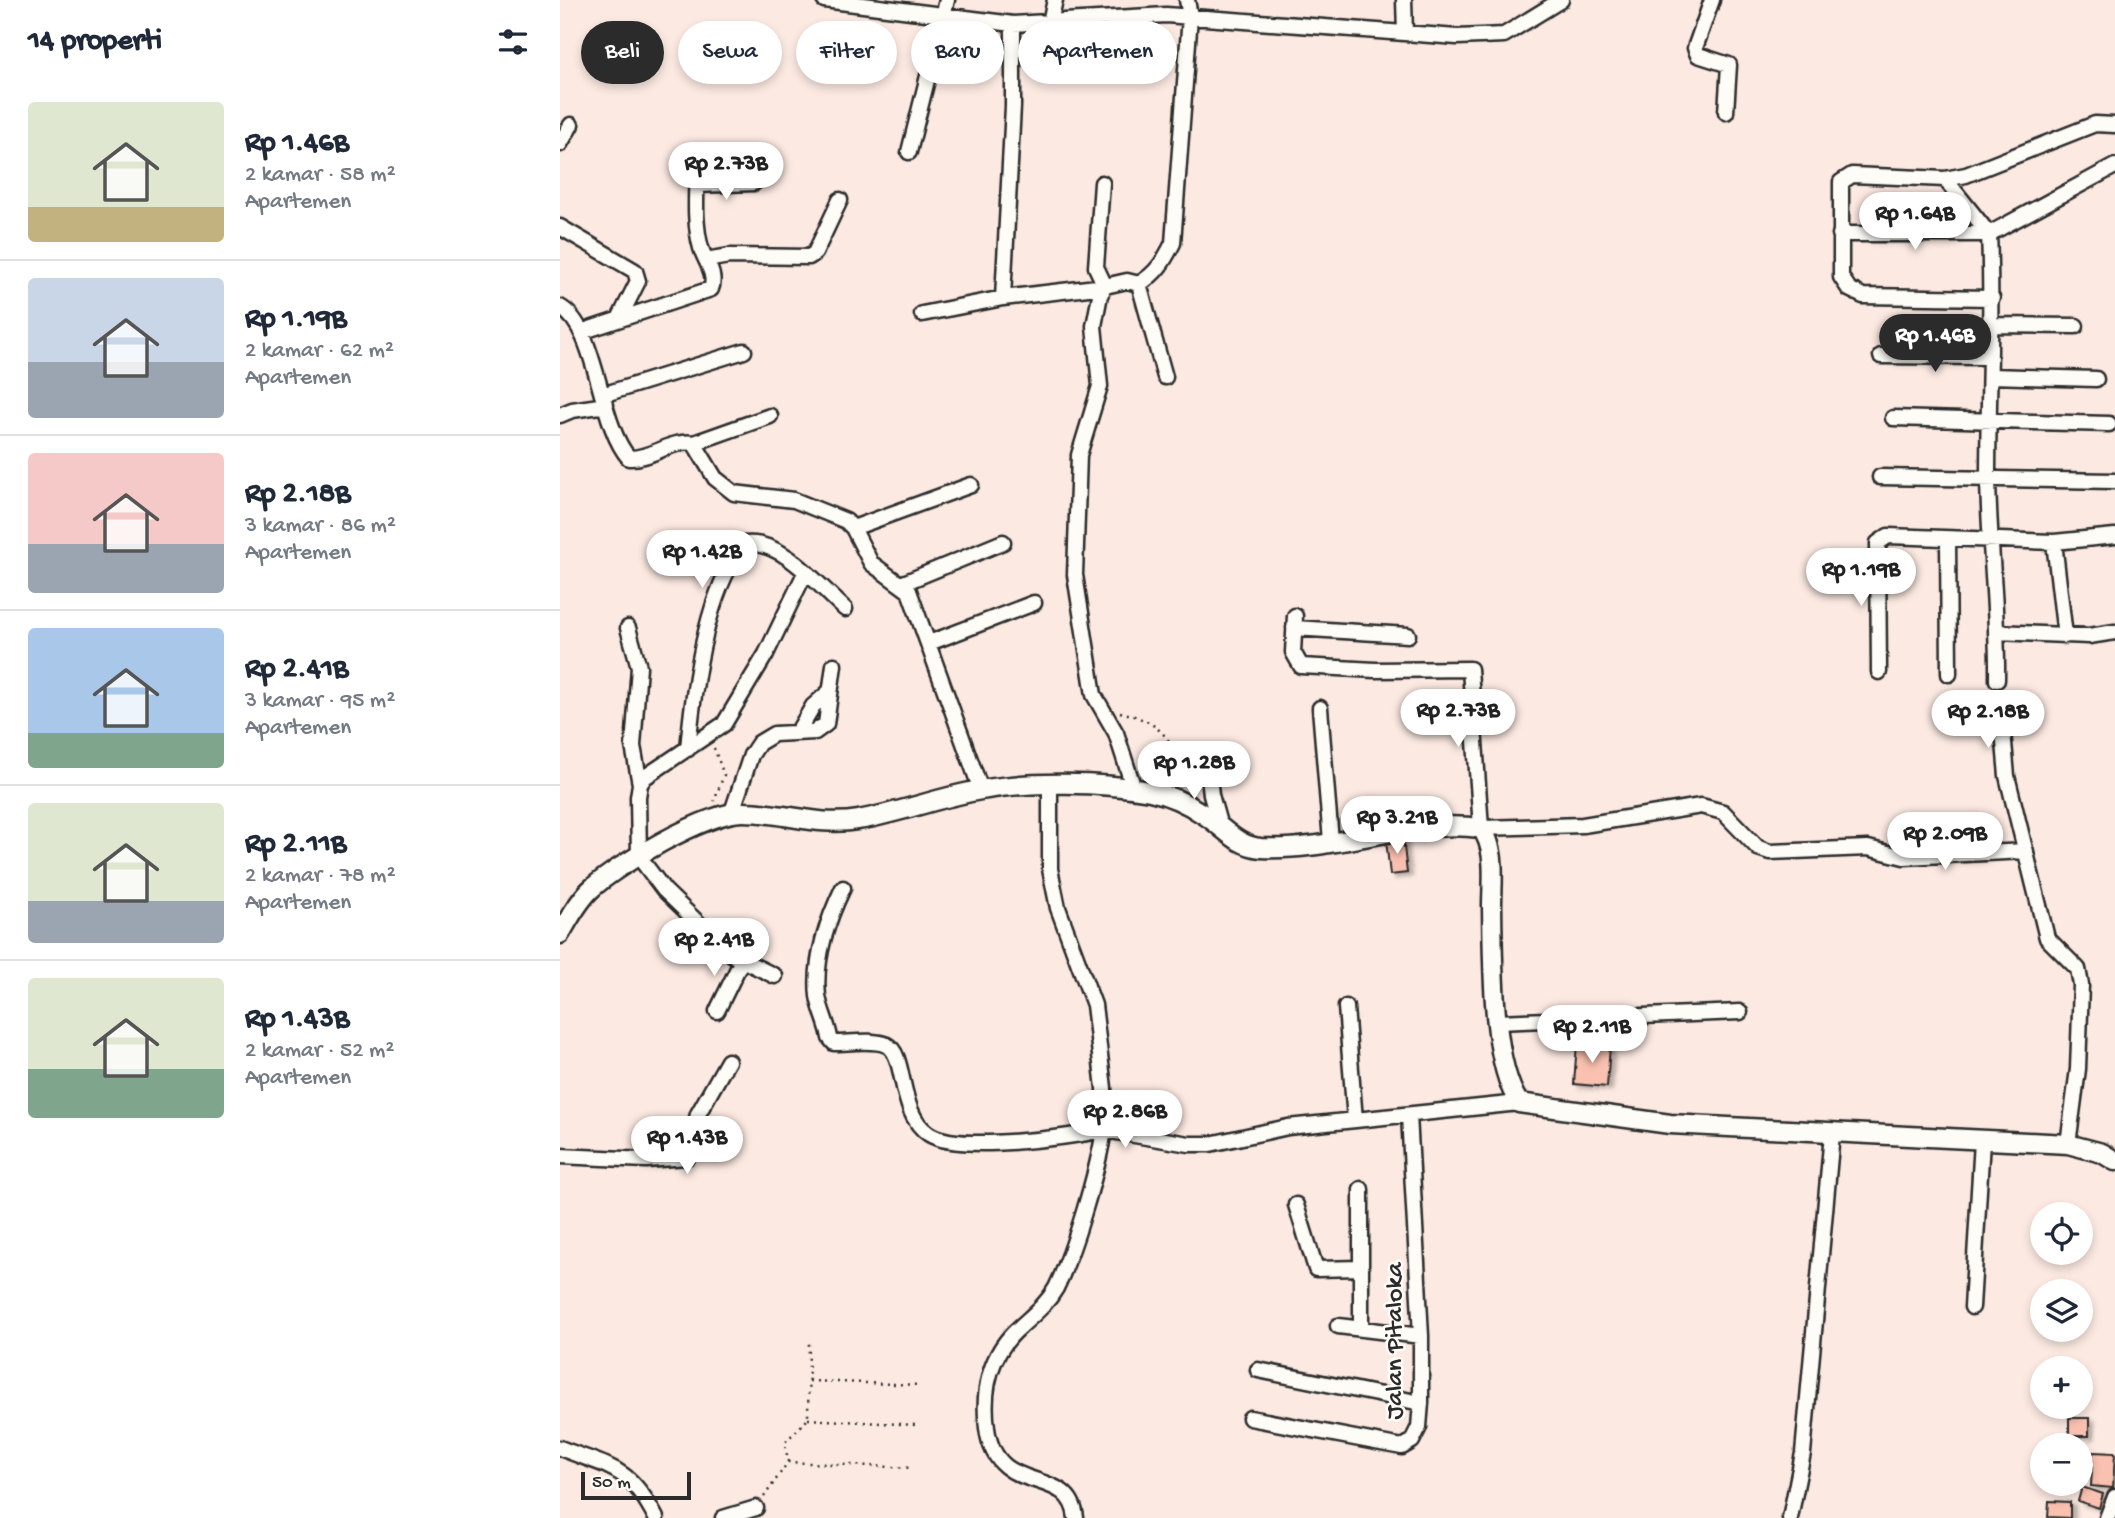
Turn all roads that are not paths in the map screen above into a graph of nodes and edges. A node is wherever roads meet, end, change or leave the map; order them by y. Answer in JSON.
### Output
{"nodes":[{"id":1,"x":824,"y":0,"type":"edge"},
{"id":2,"x":947,"y":0,"type":"edge"},
{"id":3,"x":1055,"y":0,"type":"edge"},
{"id":4,"x":1187,"y":0,"type":"edge"},
{"id":5,"x":1404,"y":0,"type":"edge"},
{"id":6,"x":1561,"y":0,"type":"edge"},
{"id":7,"x":1712,"y":0,"type":"edge"},
{"id":8,"x":1190,"y":16,"type":"junction"},
{"id":9,"x":944,"y":17,"type":"junction"},
{"id":10,"x":1051,"y":21,"type":"edge"},
{"id":11,"x":1067,"y":21,"type":"edge"},
{"id":12,"x":1013,"y":24,"type":"junction"},
{"id":13,"x":1018,"y":24,"type":"edge"},
{"id":14,"x":1405,"y":33,"type":"junction"},
{"id":15,"x":1726,"y":112,"type":"dead end"},
{"id":16,"x":571,"y":125,"type":"dead end"},
{"id":17,"x":2115,"y":125,"type":"edge"},
{"id":18,"x":560,"y":144,"type":"edge"},
{"id":19,"x":909,"y":152,"type":"dead end"},
{"id":20,"x":697,"y":160,"type":"dead end"},
{"id":21,"x":2115,"y":166,"type":"edge"},
{"id":22,"x":1945,"y":179,"type":"junction"},
{"id":23,"x":754,"y":183,"type":"dead end"},
{"id":24,"x":1102,"y":183,"type":"dead end"},
{"id":25,"x":697,"y":185,"type":"junction"},
{"id":26,"x":840,"y":200,"type":"dead end"},
{"id":27,"x":560,"y":226,"type":"edge"},
{"id":28,"x":1840,"y":234,"type":"junction"},
{"id":29,"x":1989,"y":234,"type":"junction"},
{"id":30,"x":706,"y":260,"type":"junction"},
{"id":31,"x":1139,"y":284,"type":"junction"},
{"id":32,"x":1105,"y":286,"type":"junction"},
{"id":33,"x":1003,"y":298,"type":"junction"},
{"id":34,"x":1992,"y":298,"type":"junction"},
{"id":35,"x":560,"y":307,"type":"edge"},
{"id":36,"x":922,"y":314,"type":"dead end"},
{"id":37,"x":618,"y":319,"type":"junction"},
{"id":38,"x":1990,"y":325,"type":"junction"},
{"id":39,"x":2076,"y":326,"type":"dead end"},
{"id":40,"x":581,"y":332,"type":"junction"},
{"id":41,"x":744,"y":351,"type":"dead end"},
{"id":42,"x":1881,"y":356,"type":"dead end"},
{"id":43,"x":1988,"y":357,"type":"junction"},
{"id":44,"x":1990,"y":376,"type":"junction"},
{"id":45,"x":1164,"y":377,"type":"dead end"},
{"id":46,"x":2096,"y":379,"type":"dead end"},
{"id":47,"x":601,"y":403,"type":"junction"},
{"id":48,"x":566,"y":412,"type":"edge"},
{"id":49,"x":770,"y":416,"type":"dead end"},
{"id":50,"x":1892,"y":418,"type":"dead end"},
{"id":51,"x":1989,"y":422,"type":"junction"},
{"id":52,"x":2109,"y":424,"type":"dead end"},
{"id":53,"x":694,"y":443,"type":"junction"},
{"id":54,"x":1881,"y":477,"type":"dead end"},
{"id":55,"x":1988,"y":481,"type":"junction"},
{"id":56,"x":2115,"y":481,"type":"edge"},
{"id":57,"x":971,"y":485,"type":"dead end"},
{"id":58,"x":853,"y":528,"type":"junction"},
{"id":59,"x":2115,"y":536,"type":"edge"},
{"id":60,"x":1948,"y":539,"type":"junction"},
{"id":61,"x":1992,"y":540,"type":"junction"},
{"id":62,"x":1003,"y":542,"type":"dead end"},
{"id":63,"x":2054,"y":542,"type":"junction"},
{"id":64,"x":805,"y":573,"type":"junction"},
{"id":65,"x":901,"y":584,"type":"junction"},
{"id":66,"x":1034,"y":603,"type":"dead end"},
{"id":67,"x":845,"y":609,"type":"dead end"},
{"id":68,"x":628,"y":628,"type":"dead end"},
{"id":69,"x":1998,"y":632,"type":"junction"},
{"id":70,"x":2115,"y":632,"type":"edge"},
{"id":71,"x":1408,"y":635,"type":"dead end"},
{"id":72,"x":2065,"y":636,"type":"junction"},
{"id":73,"x":929,"y":643,"type":"junction"},
{"id":74,"x":834,"y":665,"type":"dead end"},
{"id":75,"x":1878,"y":672,"type":"dead end"},
{"id":76,"x":1949,"y":674,"type":"dead end"},
{"id":77,"x":1997,"y":680,"type":"dead end"},
{"id":78,"x":830,"y":691,"type":"junction"},
{"id":79,"x":1320,"y":708,"type":"dead end"},
{"id":80,"x":2002,"y":720,"type":"dead end"},
{"id":81,"x":797,"y":733,"type":"junction"},
{"id":82,"x":688,"y":749,"type":"junction"},
{"id":83,"x":1208,"y":767,"type":"dead end"},
{"id":84,"x":640,"y":784,"type":"junction"},
{"id":85,"x":1050,"y":786,"type":"junction"},
{"id":86,"x":1134,"y":789,"type":"junction"},
{"id":87,"x":981,"y":790,"type":"junction"},
{"id":88,"x":732,"y":812,"type":"junction"},
{"id":89,"x":1220,"y":828,"type":"junction"},
{"id":90,"x":1481,"y":828,"type":"junction"},
{"id":91,"x":1331,"y":841,"type":"junction"},
{"id":92,"x":2026,"y":851,"type":"junction"},
{"id":93,"x":639,"y":857,"type":"junction"},
{"id":94,"x":844,"y":888,"type":"dead end"},
{"id":95,"x":561,"y":932,"type":"edge"},
{"id":96,"x":742,"y":960,"type":"junction"},
{"id":97,"x":775,"y":976,"type":"dead end"},
{"id":98,"x":1346,"y":1007,"type":"dead end"},
{"id":99,"x":717,"y":1011,"type":"dead end"},
{"id":100,"x":1740,"y":1012,"type":"dead end"},
{"id":101,"x":1498,"y":1022,"type":"junction"},
{"id":102,"x":728,"y":1061,"type":"dead end"},
{"id":103,"x":1519,"y":1103,"type":"junction"},
{"id":104,"x":1409,"y":1115,"type":"junction"},
{"id":105,"x":1355,"y":1120,"type":"junction"},
{"id":106,"x":1104,"y":1130,"type":"junction"},
{"id":107,"x":1832,"y":1134,"type":"junction"},
{"id":108,"x":1982,"y":1141,"type":"junction"},
{"id":109,"x":2068,"y":1144,"type":"junction"},
{"id":110,"x":560,"y":1156,"type":"edge"},
{"id":111,"x":2115,"y":1161,"type":"edge"},
{"id":112,"x":1362,"y":1189,"type":"dead end"},
{"id":113,"x":1296,"y":1205,"type":"dead end"},
{"id":114,"x":1362,"y":1268,"type":"junction"},
{"id":115,"x":1972,"y":1307,"type":"dead end"},
{"id":116,"x":1338,"y":1326,"type":"dead end"},
{"id":117,"x":1361,"y":1328,"type":"junction"},
{"id":118,"x":1421,"y":1336,"type":"junction"},
{"id":119,"x":1258,"y":1370,"type":"dead end"},
{"id":120,"x":1421,"y":1404,"type":"junction"},
{"id":121,"x":1250,"y":1418,"type":"dead end"},
{"id":122,"x":560,"y":1448,"type":"edge"},
{"id":123,"x":2115,"y":1497,"type":"edge"},
{"id":124,"x":756,"y":1508,"type":"road end"},
{"id":125,"x":656,"y":1518,"type":"edge"},
{"id":126,"x":723,"y":1518,"type":"edge"},
{"id":127,"x":1076,"y":1518,"type":"edge"},
{"id":128,"x":1790,"y":1518,"type":"edge"},
{"id":129,"x":2107,"y":1518,"type":"edge"}],
"edges":[{"from":1,"to":9,"type":"street"},
{"from":2,"to":9,"type":"street"},
{"from":3,"to":10,"type":"street"},
{"from":4,"to":8,"type":"street"},
{"from":5,"to":14,"type":"street"},
{"from":6,"to":14,"type":"street"},
{"from":7,"to":15,"type":"street"},
{"from":8,"to":11,"type":"street"},
{"from":8,"to":14,"type":"street"},
{"from":8,"to":31,"type":"street"},
{"from":9,"to":12,"type":"street"},
{"from":9,"to":19,"type":"street"},
{"from":12,"to":13,"type":"street"},
{"from":12,"to":33,"type":"street"},
{"from":16,"to":18,"type":"street"},
{"from":17,"to":22,"type":"street"},
{"from":20,"to":25,"type":"street"},
{"from":21,"to":29,"type":"street"},
{"from":22,"to":28,"type":"street"},
{"from":22,"to":29,"type":"street"},
{"from":23,"to":25,"type":"street"},
{"from":24,"to":32,"type":"street"},
{"from":25,"to":30,"type":"street"},
{"from":26,"to":30,"type":"street"},
{"from":27,"to":37,"type":"street"},
{"from":28,"to":29,"type":"street"},
{"from":28,"to":34,"type":"street"},
{"from":29,"to":34,"type":"street"},
{"from":30,"to":37,"type":"street"},
{"from":31,"to":32,"type":"street"},
{"from":31,"to":45,"type":"street"},
{"from":32,"to":33,"type":"street"},
{"from":32,"to":86,"type":"street"},
{"from":33,"to":36,"type":"street"},
{"from":34,"to":38,"type":"street"},
{"from":35,"to":40,"type":"street"},
{"from":37,"to":40,"type":"street"},
{"from":38,"to":39,"type":"street"},
{"from":38,"to":43,"type":"street"},
{"from":40,"to":47,"type":"street"},
{"from":41,"to":47,"type":"street"},
{"from":42,"to":43,"type":"street"},
{"from":43,"to":44,"type":"street"},
{"from":44,"to":46,"type":"street"},
{"from":44,"to":51,"type":"street"},
{"from":47,"to":48,"type":"street"},
{"from":47,"to":53,"type":"street"},
{"from":49,"to":53,"type":"street"},
{"from":50,"to":51,"type":"street"},
{"from":51,"to":52,"type":"street"},
{"from":51,"to":55,"type":"street"},
{"from":53,"to":58,"type":"street"},
{"from":54,"to":55,"type":"street"},
{"from":55,"to":56,"type":"street"},
{"from":55,"to":61,"type":"street"},
{"from":57,"to":58,"type":"street"},
{"from":58,"to":65,"type":"street"},
{"from":59,"to":63,"type":"street"},
{"from":60,"to":61,"type":"street"},
{"from":60,"to":75,"type":"street"},
{"from":60,"to":76,"type":"street"},
{"from":61,"to":63,"type":"street"},
{"from":61,"to":69,"type":"street"},
{"from":62,"to":65,"type":"street"},
{"from":63,"to":72,"type":"street"},
{"from":64,"to":67,"type":"street"},
{"from":64,"to":82,"type":"street"},
{"from":64,"to":82,"type":"street"},
{"from":65,"to":73,"type":"street"},
{"from":66,"to":73,"type":"street"},
{"from":68,"to":84,"type":"street"},
{"from":69,"to":72,"type":"street"},
{"from":69,"to":77,"type":"street"},
{"from":70,"to":72,"type":"street"},
{"from":71,"to":90,"type":"street"},
{"from":73,"to":87,"type":"street"},
{"from":74,"to":78,"type":"street"},
{"from":78,"to":81,"type":"street"},
{"from":78,"to":81,"type":"street"},
{"from":79,"to":91,"type":"street"},
{"from":80,"to":92,"type":"street"},
{"from":81,"to":88,"type":"street"},
{"from":82,"to":84,"type":"street"},
{"from":83,"to":89,"type":"street"},
{"from":84,"to":93,"type":"street"},
{"from":85,"to":86,"type":"street"},
{"from":85,"to":87,"type":"street"},
{"from":85,"to":106,"type":"street"},
{"from":86,"to":89,"type":"street"},
{"from":87,"to":88,"type":"street"},
{"from":88,"to":93,"type":"street"},
{"from":89,"to":91,"type":"street"},
{"from":90,"to":91,"type":"street"},
{"from":90,"to":92,"type":"street"},
{"from":90,"to":101,"type":"street"},
{"from":92,"to":109,"type":"street"},
{"from":93,"to":95,"type":"street"},
{"from":93,"to":96,"type":"street"},
{"from":94,"to":106,"type":"street"},
{"from":96,"to":97,"type":"street"},
{"from":96,"to":99,"type":"street"},
{"from":98,"to":105,"type":"street"},
{"from":100,"to":101,"type":"street"},
{"from":101,"to":103,"type":"street"},
{"from":102,"to":110,"type":"street"},
{"from":103,"to":104,"type":"street"},
{"from":103,"to":107,"type":"street"},
{"from":104,"to":105,"type":"street"},
{"from":104,"to":118,"type":"street","name":"Jalan Pitaloka"},
{"from":105,"to":106,"type":"street"},
{"from":106,"to":127,"type":"street"},
{"from":107,"to":108,"type":"street"},
{"from":107,"to":128,"type":"street"},
{"from":108,"to":109,"type":"street"},
{"from":108,"to":115,"type":"street"},
{"from":109,"to":111,"type":"street"},
{"from":112,"to":114,"type":"street"},
{"from":113,"to":114,"type":"street"},
{"from":114,"to":117,"type":"street"},
{"from":116,"to":117,"type":"street"},
{"from":117,"to":118,"type":"street"},
{"from":118,"to":120,"type":"street","name":"Jalan Pitaloka"},
{"from":119,"to":120,"type":"street"},
{"from":120,"to":121,"type":"street","name":"Jalan Pitaloka"},
{"from":122,"to":125,"type":"street"},
{"from":123,"to":129,"type":"street"},
{"from":124,"to":126,"type":"street"}]}
